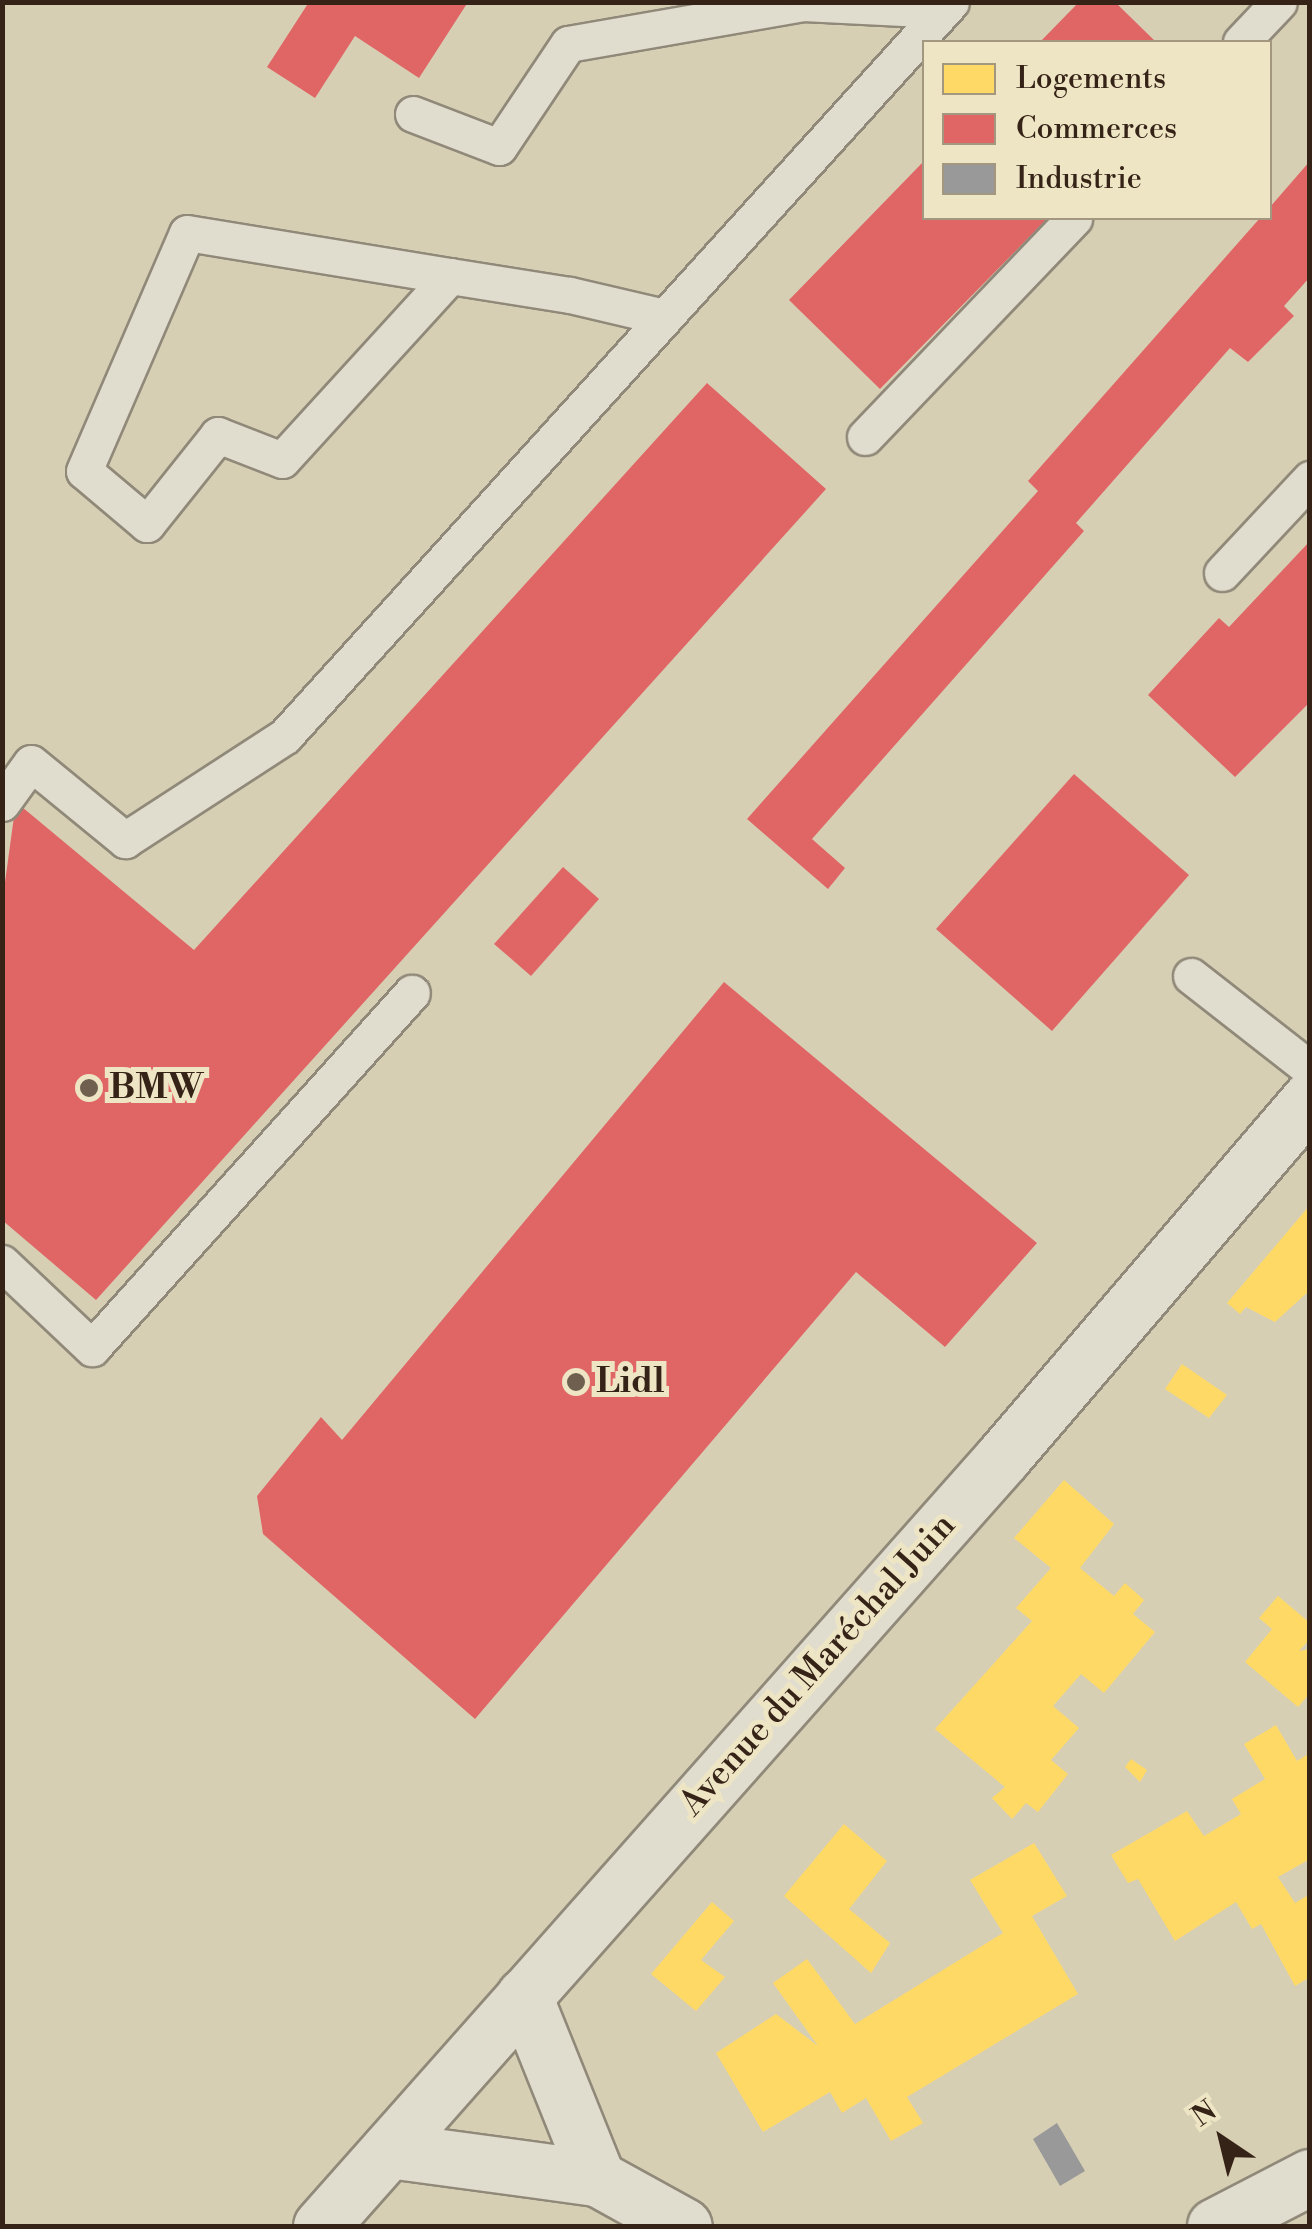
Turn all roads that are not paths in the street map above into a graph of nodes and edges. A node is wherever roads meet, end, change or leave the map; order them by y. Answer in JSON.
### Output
{"nodes":[{"id":1,"x":1279,"y":2,"type":"edge"},
{"id":2,"x":947,"y":6,"type":"edge"},
{"id":3,"x":1243,"y":40,"type":"edge"},
{"id":4,"x":413,"y":114,"type":"dead end"},
{"id":5,"x":1072,"y":220,"type":"edge"},
{"id":6,"x":450,"y":276,"type":"junction"},
{"id":7,"x":664,"y":317,"type":"junction"},
{"id":8,"x":864,"y":437,"type":"dead end"},
{"id":9,"x":1310,"y":480,"type":"edge"},
{"id":10,"x":1222,"y":572,"type":"dead end"},
{"id":11,"x":2,"y":803,"type":"edge"},
{"id":12,"x":1191,"y":976,"type":"dead end"},
{"id":13,"x":412,"y":993,"type":"dead end"},
{"id":14,"x":1310,"y":1069,"type":"edge"},
{"id":15,"x":1310,"y":1099,"type":"edge"},
{"id":16,"x":2,"y":1263,"type":"edge"},
{"id":17,"x":524,"y":1996,"type":"junction"},
{"id":18,"x":389,"y":2150,"type":"junction"},
{"id":19,"x":1310,"y":2177,"type":"edge"},
{"id":20,"x":597,"y":2178,"type":"junction"},
{"id":21,"x":321,"y":2226,"type":"edge"},
{"id":22,"x":684,"y":2226,"type":"edge"},
{"id":23,"x":1216,"y":2226,"type":"edge"}],
"edges":[{"from":1,"to":3,"type":"lane"},
{"from":2,"to":4,"type":"lane"},
{"from":2,"to":7,"type":"lane"},
{"from":5,"to":8,"type":"lane"},
{"from":6,"to":6,"type":"lane"},
{"from":6,"to":7,"type":"lane"},
{"from":7,"to":11,"type":"lane"},
{"from":9,"to":10,"type":"lane"},
{"from":12,"to":14,"type":"lane"},
{"from":13,"to":16,"type":"lane"},
{"from":15,"to":17,"type":"main road","name":"Avenue du Maréchal Juin"},
{"from":17,"to":18,"type":"main road","name":"Avenue du Maréchal Juin"},
{"from":17,"to":20,"type":"main road"},
{"from":18,"to":20,"type":"main road"},
{"from":18,"to":21,"type":"main road","name":"Avenue du Maréchal Juin"},
{"from":19,"to":23,"type":"main road"},
{"from":20,"to":22,"type":"main road"}]}
